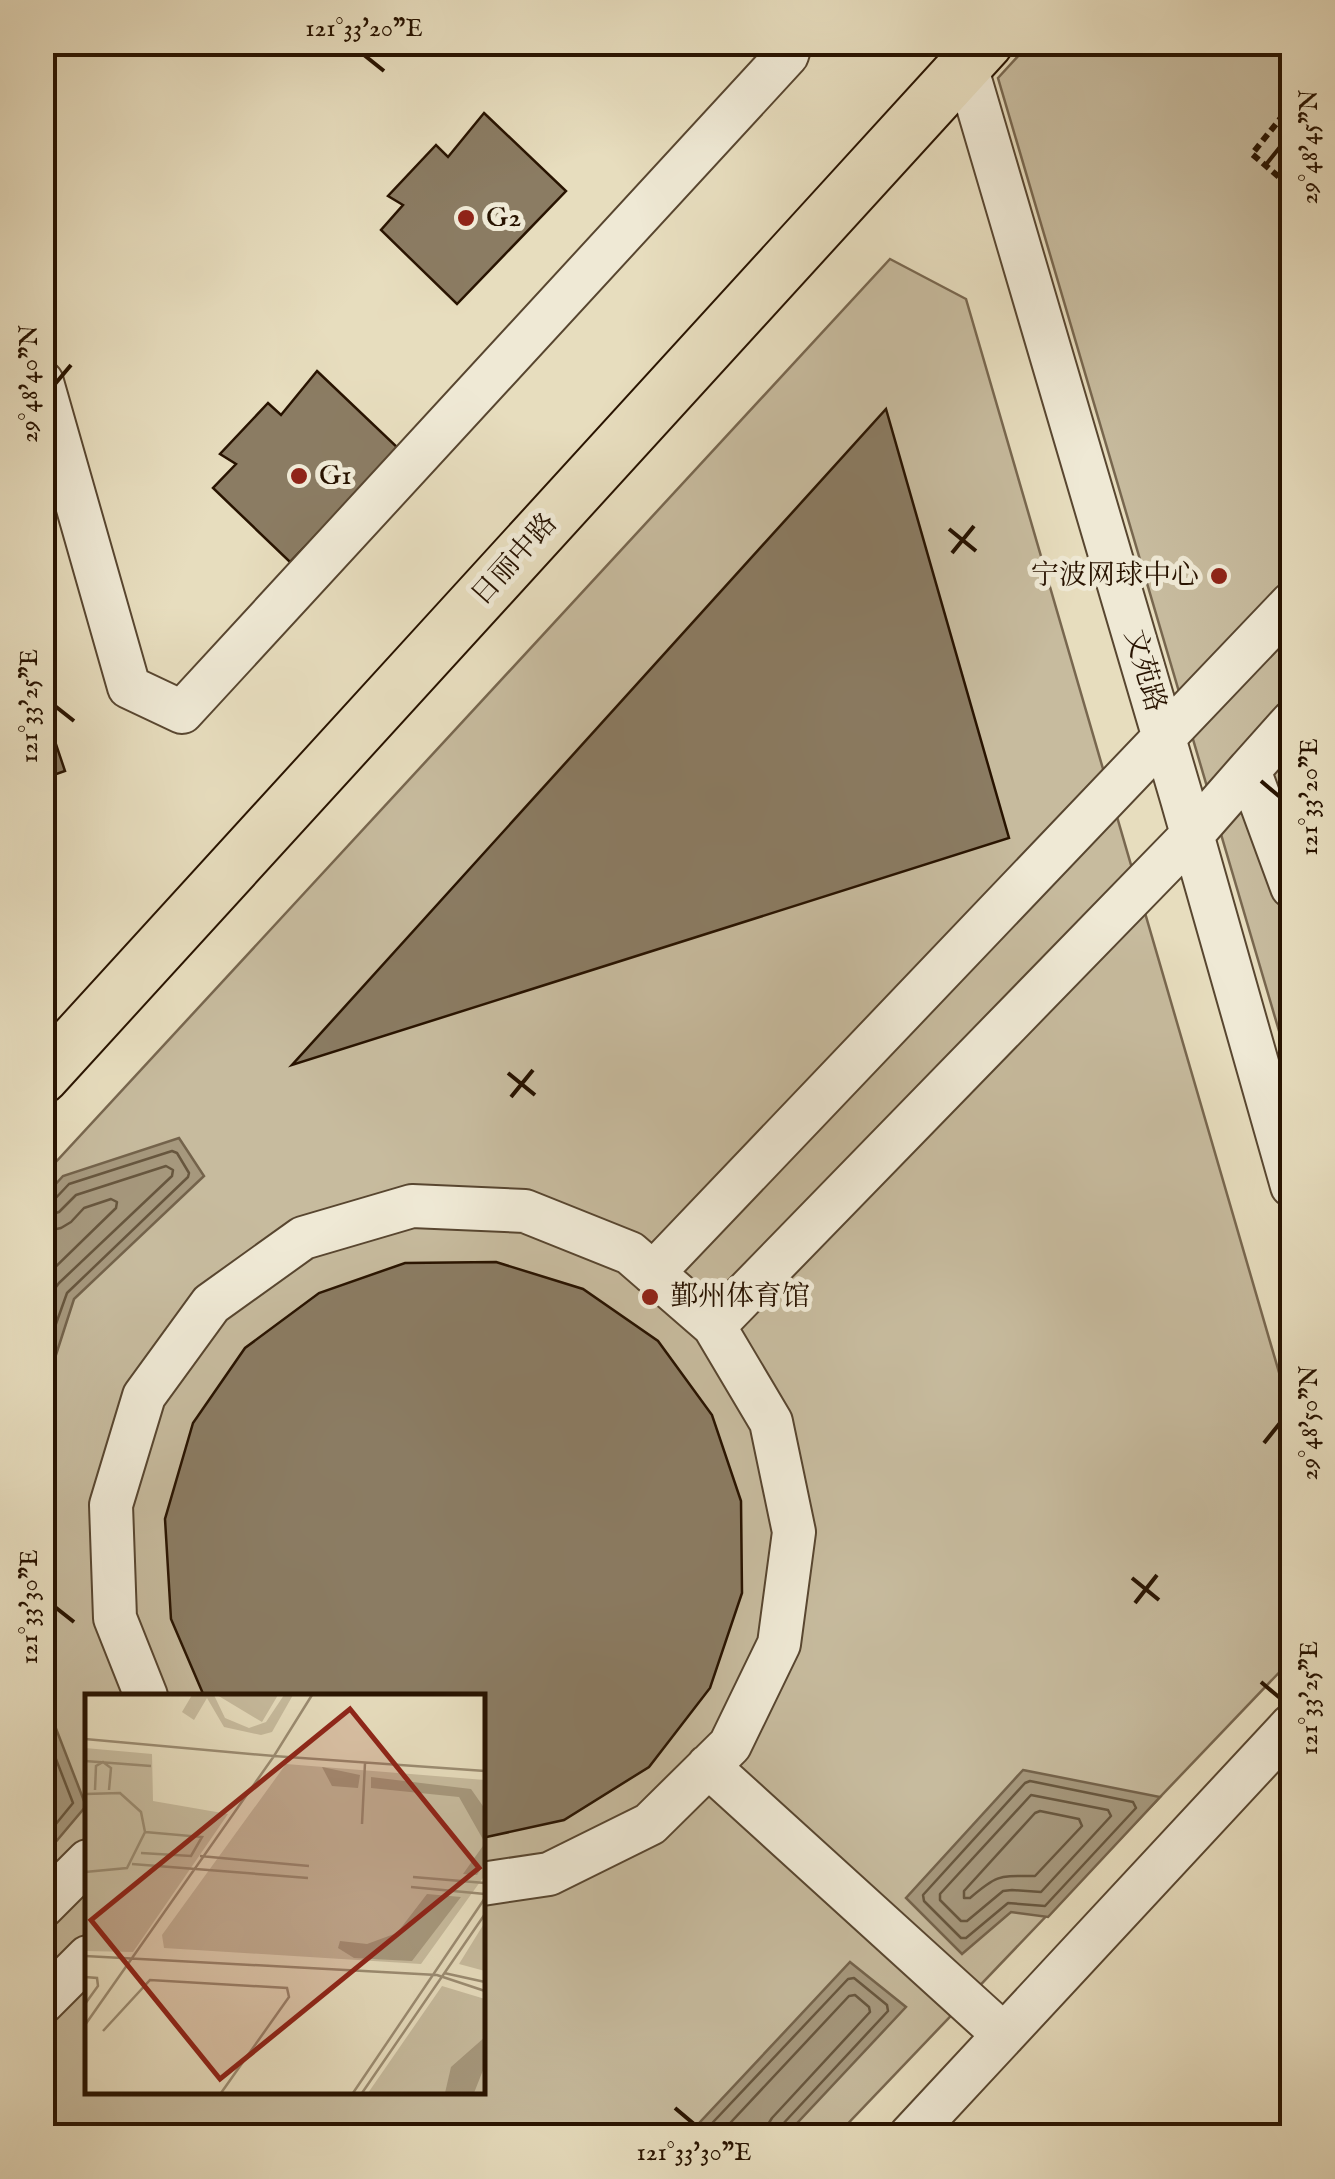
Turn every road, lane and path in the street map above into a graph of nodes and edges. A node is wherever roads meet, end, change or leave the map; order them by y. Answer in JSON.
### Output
{"nodes":[{"id":1,"x":791,"y":42,"type":"edge"},
{"id":2,"x":971,"y":51,"type":"edge"},
{"id":3,"x":1292,"y":104,"type":"edge"},
{"id":4,"x":1292,"y":188,"type":"edge"},
{"id":5,"x":42,"y":382,"type":"edge"},
{"id":6,"x":1292,"y":603,"type":"edge"},
{"id":7,"x":1292,"y":722,"type":"edge"},
{"id":8,"x":1164,"y":738,"type":"junction"},
{"id":9,"x":1249,"y":770,"type":"junction"},
{"id":10,"x":1192,"y":835,"type":"junction"},
{"id":11,"x":1292,"y":887,"type":"edge"},
{"id":12,"x":42,"y":1077,"type":"edge"},
{"id":13,"x":1292,"y":1186,"type":"edge"},
{"id":14,"x":654,"y":1273,"type":"junction"},
{"id":15,"x":714,"y":1326,"type":"junction"},
{"id":16,"x":145,"y":1694,"type":"edge"},
{"id":17,"x":1292,"y":1725,"type":"edge"},
{"id":18,"x":708,"y":1766,"type":"junction"},
{"id":19,"x":85,"y":1864,"type":"edge"},
{"id":20,"x":485,"y":1884,"type":"edge"},
{"id":21,"x":42,"y":1906,"type":"edge"},
{"id":22,"x":85,"y":1960,"type":"edge"},
{"id":23,"x":42,"y":2003,"type":"edge"},
{"id":24,"x":1004,"y":2035,"type":"junction"},
{"id":25,"x":910,"y":2136,"type":"edge"}],
"edges":[{"from":1,"to":5,"type":"street"},
{"from":2,"to":8,"type":"street","name":"文苑路"},
{"from":2,"to":12,"type":"main road","name":"日丽中路"},
{"from":3,"to":4,"type":"path"},
{"from":6,"to":8,"type":"street"},
{"from":7,"to":9,"type":"street"},
{"from":8,"to":10,"type":"street","name":"文苑路"},
{"from":8,"to":14,"type":"street"},
{"from":9,"to":10,"type":"street"},
{"from":9,"to":11,"type":"street"},
{"from":10,"to":13,"type":"street","name":"文苑路"},
{"from":10,"to":15,"type":"street"},
{"from":14,"to":15,"type":"street"},
{"from":14,"to":16,"type":"street"},
{"from":15,"to":18,"type":"street"},
{"from":17,"to":24,"type":"street"},
{"from":18,"to":20,"type":"street"},
{"from":18,"to":24,"type":"street"},
{"from":19,"to":21,"type":"street"},
{"from":22,"to":23,"type":"street"},
{"from":24,"to":25,"type":"street"}]}
